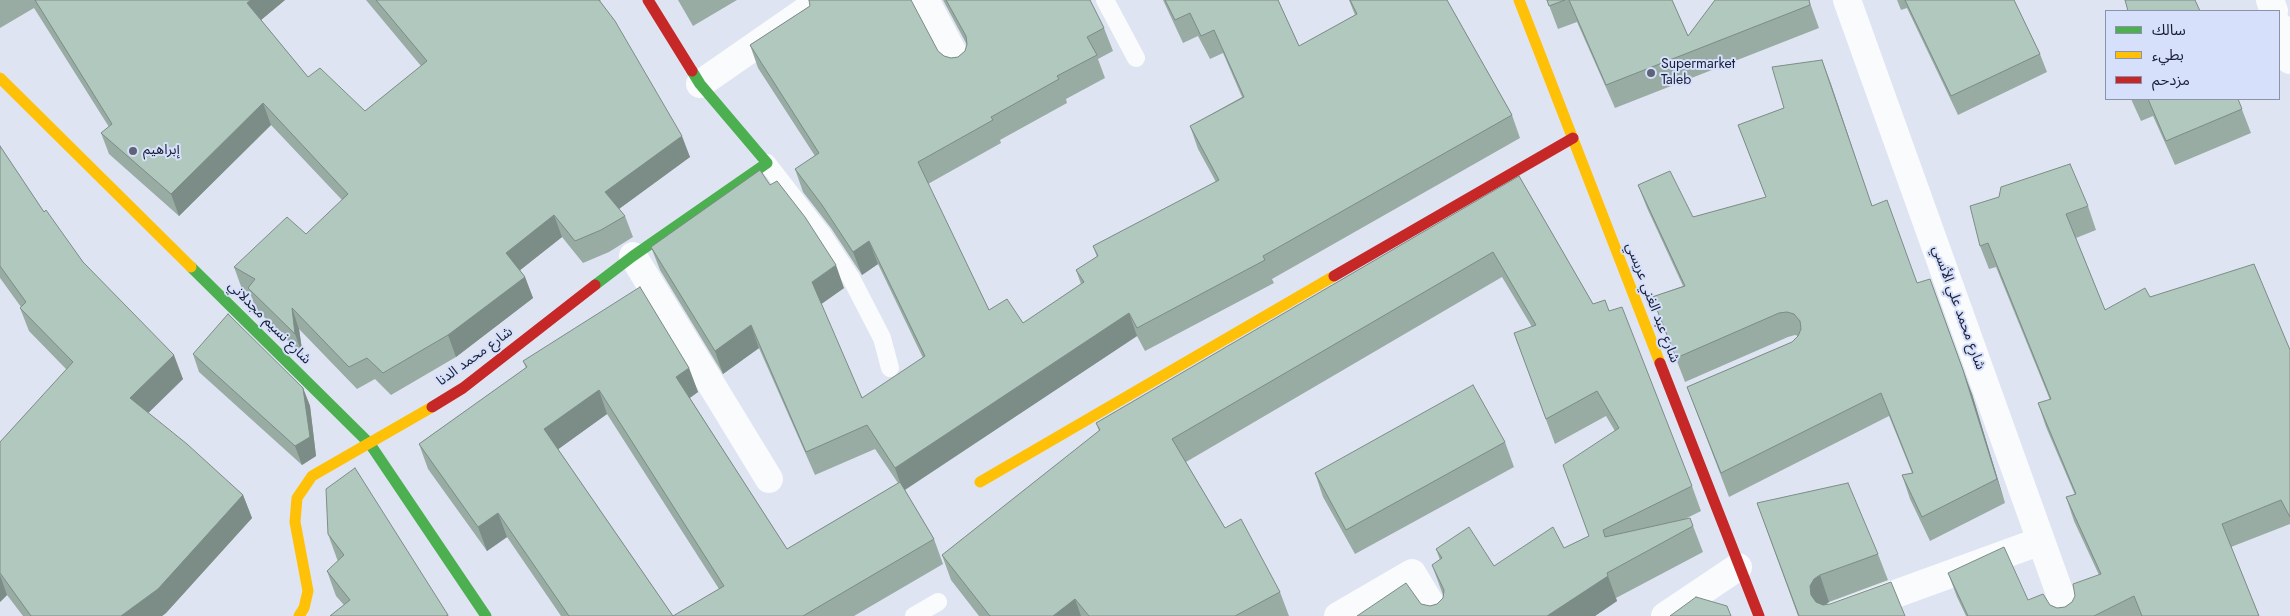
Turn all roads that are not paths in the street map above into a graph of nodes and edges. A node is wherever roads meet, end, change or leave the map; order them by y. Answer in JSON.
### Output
{"nodes":[{"id":1,"x":648,"y":0,"type":"edge"},
{"id":2,"x":925,"y":0,"type":"edge"},
{"id":3,"x":1105,"y":0,"type":"edge"},
{"id":4,"x":1519,"y":0,"type":"edge"},
{"id":5,"x":1847,"y":0,"type":"edge"},
{"id":6,"x":808,"y":4,"type":"edge"},
{"id":7,"x":2280,"y":29,"type":"edge"},
{"id":8,"x":1136,"y":58,"type":"dead end"},
{"id":9,"x":2290,"y":60,"type":"edge"},
{"id":10,"x":960,"y":66,"type":"edge"},
{"id":11,"x":0,"y":78,"type":"edge"},
{"id":12,"x":700,"y":84,"type":"junction"},
{"id":13,"x":1573,"y":138,"type":"junction"},
{"id":14,"x":767,"y":163,"type":"junction"},
{"id":15,"x":633,"y":256,"type":"junction"},
{"id":16,"x":890,"y":368,"type":"dead end"},
{"id":17,"x":1700,"y":392,"type":"edge"},
{"id":18,"x":1675,"y":404,"type":"junction"},
{"id":19,"x":370,"y":444,"type":"junction"},
{"id":20,"x":769,"y":479,"type":"dead end"},
{"id":21,"x":980,"y":482,"type":"dead end"},
{"id":22,"x":2041,"y":541,"type":"junction"},
{"id":23,"x":1738,"y":567,"type":"junction"},
{"id":24,"x":938,"y":602,"type":"dead end"},
{"id":25,"x":299,"y":616,"type":"edge"},
{"id":26,"x":486,"y":616,"type":"edge"},
{"id":27,"x":914,"y":616,"type":"edge"},
{"id":28,"x":1338,"y":616,"type":"edge"},
{"id":29,"x":1438,"y":616,"type":"edge"},
{"id":30,"x":1665,"y":616,"type":"edge"},
{"id":31,"x":1758,"y":616,"type":"edge"},
{"id":32,"x":1835,"y":616,"type":"edge"},
{"id":33,"x":2068,"y":616,"type":"edge"}],
"edges":[{"from":1,"to":12,"type":"street"},
{"from":2,"to":10,"type":"street"},
{"from":3,"to":8,"type":"lane"},
{"from":4,"to":13,"type":"street","name":"شارع عبد الغني عريسي"},
{"from":5,"to":22,"type":"street","name":"شارع محمد علي الأنسي"},
{"from":6,"to":12,"type":"street"},
{"from":7,"to":9,"type":"street"},
{"from":11,"to":19,"type":"street","name":"شارع نسيم مجدلاني"},
{"from":12,"to":14,"type":"street"},
{"from":13,"to":18,"type":"street","name":"شارع عبد الغني عريسي"},
{"from":13,"to":21,"type":"street"},
{"from":14,"to":15,"type":"street","name":"شارع محمد الدنا"},
{"from":14,"to":16,"type":"lane"},
{"from":15,"to":19,"type":"street","name":"شارع محمد الدنا"},
{"from":15,"to":20,"type":"street"},
{"from":17,"to":18,"type":"street"},
{"from":18,"to":23,"type":"street","name":"شارع عبد الغني عريسي"},
{"from":19,"to":25,"type":"street","name":"شارع محمد الدنا"},
{"from":19,"to":26,"type":"street","name":"شارع نسيم مجدلاني"},
{"from":22,"to":32,"type":"street"},
{"from":22,"to":33,"type":"street","name":"شارع محمد علي الأنسي"},
{"from":23,"to":30,"type":"street"},
{"from":23,"to":31,"type":"street","name":"شارع عبد الغني عريسي"},
{"from":24,"to":27,"type":"lane"},
{"from":28,"to":29,"type":"street"}]}
